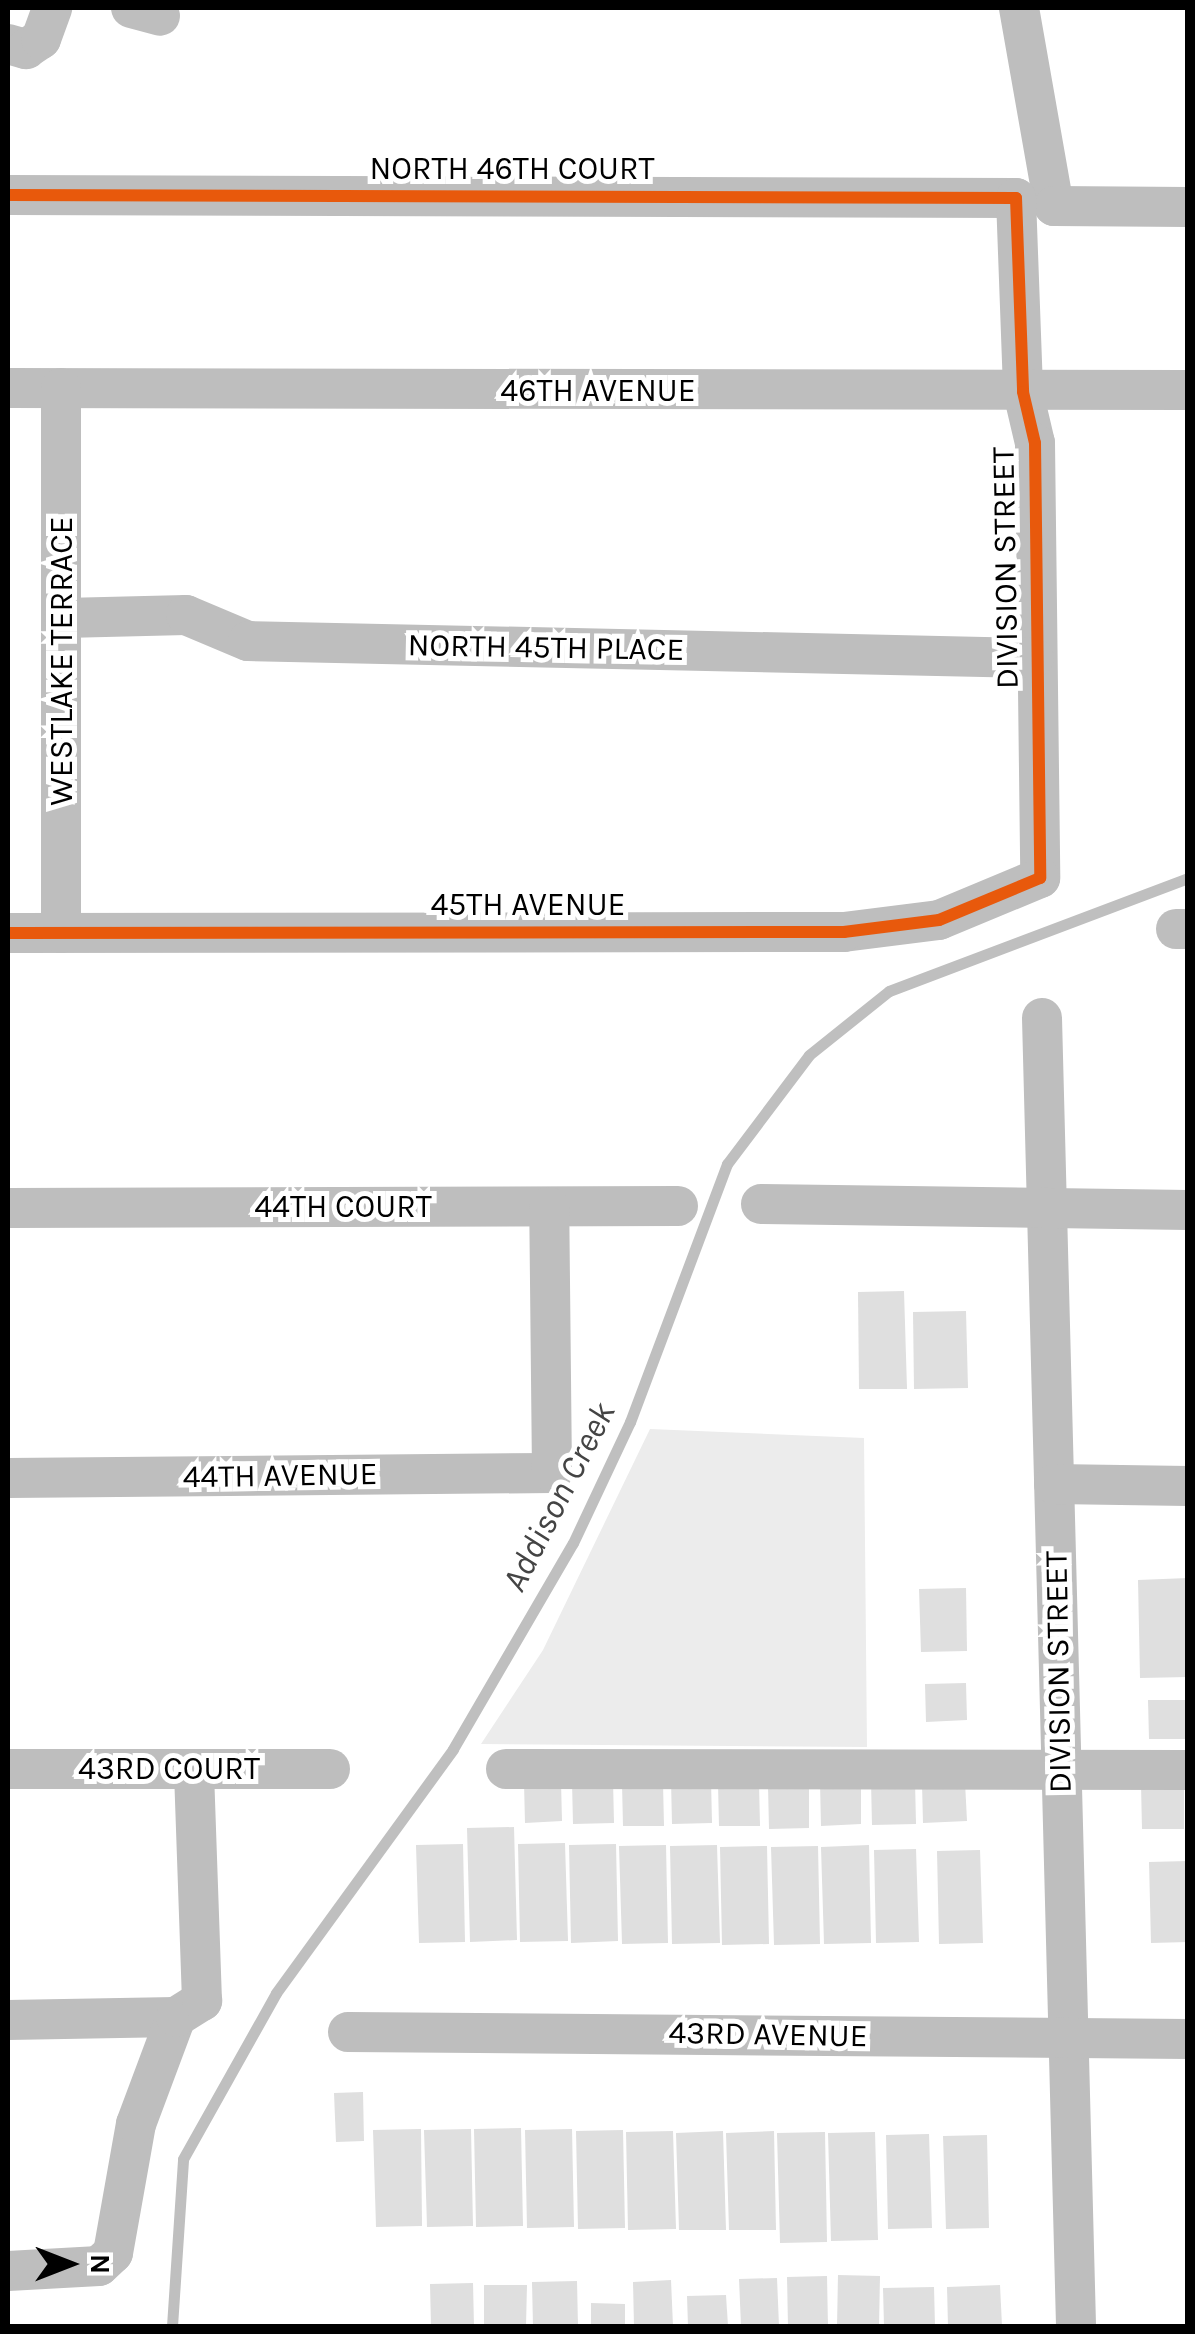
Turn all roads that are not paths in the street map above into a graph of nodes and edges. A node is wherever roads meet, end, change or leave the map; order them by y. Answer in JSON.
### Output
{"nodes":[{"id":1,"x":52,"y":8,"type":"edge"},
{"id":2,"x":1019,"y":8,"type":"edge"},
{"id":3,"x":8,"y":44,"type":"edge"},
{"id":4,"x":8,"y":194,"type":"edge"},
{"id":5,"x":1036,"y":202,"type":"junction"},
{"id":6,"x":1188,"y":206,"type":"edge"},
{"id":7,"x":8,"y":388,"type":"edge"},
{"id":8,"x":61,"y":388,"type":"junction"},
{"id":9,"x":1188,"y":390,"type":"edge"},
{"id":10,"x":1023,"y":392,"type":"junction"},
{"id":11,"x":64,"y":618,"type":"junction"},
{"id":12,"x":1034,"y":658,"type":"junction"},
{"id":13,"x":1040,"y":878,"type":"joint"},
{"id":14,"x":8,"y":933,"type":"edge"},
{"id":15,"x":61,"y":933,"type":"junction"},
{"id":16,"x":1042,"y":1018,"type":"dead end"},
{"id":17,"x":762,"y":1204,"type":"dead end"},
{"id":18,"x":678,"y":1206,"type":"dead end"},
{"id":19,"x":549,"y":1207,"type":"junction"},
{"id":20,"x":8,"y":1208,"type":"edge"},
{"id":21,"x":1047,"y":1209,"type":"junction"},
{"id":22,"x":1188,"y":1210,"type":"edge"},
{"id":23,"x":8,"y":1478,"type":"edge"},
{"id":24,"x":1054,"y":1484,"type":"junction"},
{"id":25,"x":1188,"y":1486,"type":"edge"},
{"id":26,"x":8,"y":1769,"type":"edge"},
{"id":27,"x":330,"y":1769,"type":"dead end"},
{"id":28,"x":506,"y":1769,"type":"dead end"},
{"id":29,"x":194,"y":1770,"type":"junction"},
{"id":30,"x":1062,"y":1770,"type":"junction"},
{"id":31,"x":1188,"y":1770,"type":"edge"},
{"id":32,"x":176,"y":2017,"type":"junction"},
{"id":33,"x":8,"y":2020,"type":"edge"},
{"id":34,"x":348,"y":2032,"type":"dead end"},
{"id":35,"x":1068,"y":2038,"type":"junction"},
{"id":36,"x":1188,"y":2039,"type":"edge"},
{"id":37,"x":8,"y":2271,"type":"edge"},
{"id":38,"x":1076,"y":2326,"type":"edge"}],
"edges":[{"from":1,"to":3,"type":"street"},
{"from":2,"to":5,"type":"street","name":"DIVISION STREET"},
{"from":4,"to":5,"type":"street","name":"NORTH 46TH COURT"},
{"from":5,"to":6,"type":"street","name":"NORTH 46TH COURT"},
{"from":5,"to":10,"type":"street","name":"DIVISION STREET"},
{"from":7,"to":8,"type":"street","name":"46TH AVENUE"},
{"from":8,"to":10,"type":"street","name":"46TH AVENUE"},
{"from":8,"to":11,"type":"street","name":"WESTLAKE TERRACE"},
{"from":9,"to":10,"type":"street","name":"46TH AVENUE"},
{"from":10,"to":12,"type":"street","name":"DIVISION STREET"},
{"from":11,"to":12,"type":"street","name":"NORTH 45TH PLACE"},
{"from":11,"to":15,"type":"street","name":"WESTLAKE TERRACE"},
{"from":12,"to":13,"type":"street","name":"DIVISION STREET"},
{"from":13,"to":15,"type":"street","name":"45TH AVENUE"},
{"from":14,"to":15,"type":"street","name":"45TH AVENUE"},
{"from":16,"to":21,"type":"street","name":"DIVISION STREET"},
{"from":17,"to":21,"type":"street"},
{"from":18,"to":19,"type":"street","name":"44TH COURT"},
{"from":19,"to":20,"type":"street","name":"44TH COURT"},
{"from":19,"to":23,"type":"street","name":"44TH AVENUE"},
{"from":21,"to":22,"type":"street"},
{"from":21,"to":24,"type":"street","name":"DIVISION STREET"},
{"from":24,"to":25,"type":"street"},
{"from":24,"to":30,"type":"street","name":"DIVISION STREET"},
{"from":26,"to":29,"type":"street","name":"43RD COURT"},
{"from":27,"to":29,"type":"street","name":"43RD COURT"},
{"from":28,"to":30,"type":"street"},
{"from":29,"to":32,"type":"street"},
{"from":30,"to":31,"type":"street"},
{"from":30,"to":35,"type":"street","name":"DIVISION STREET"},
{"from":32,"to":33,"type":"street"},
{"from":32,"to":37,"type":"street"},
{"from":34,"to":35,"type":"street","name":"43RD AVENUE"},
{"from":35,"to":36,"type":"street","name":"43RD AVENUE"},
{"from":35,"to":38,"type":"street","name":"DIVISION STREET"}]}
